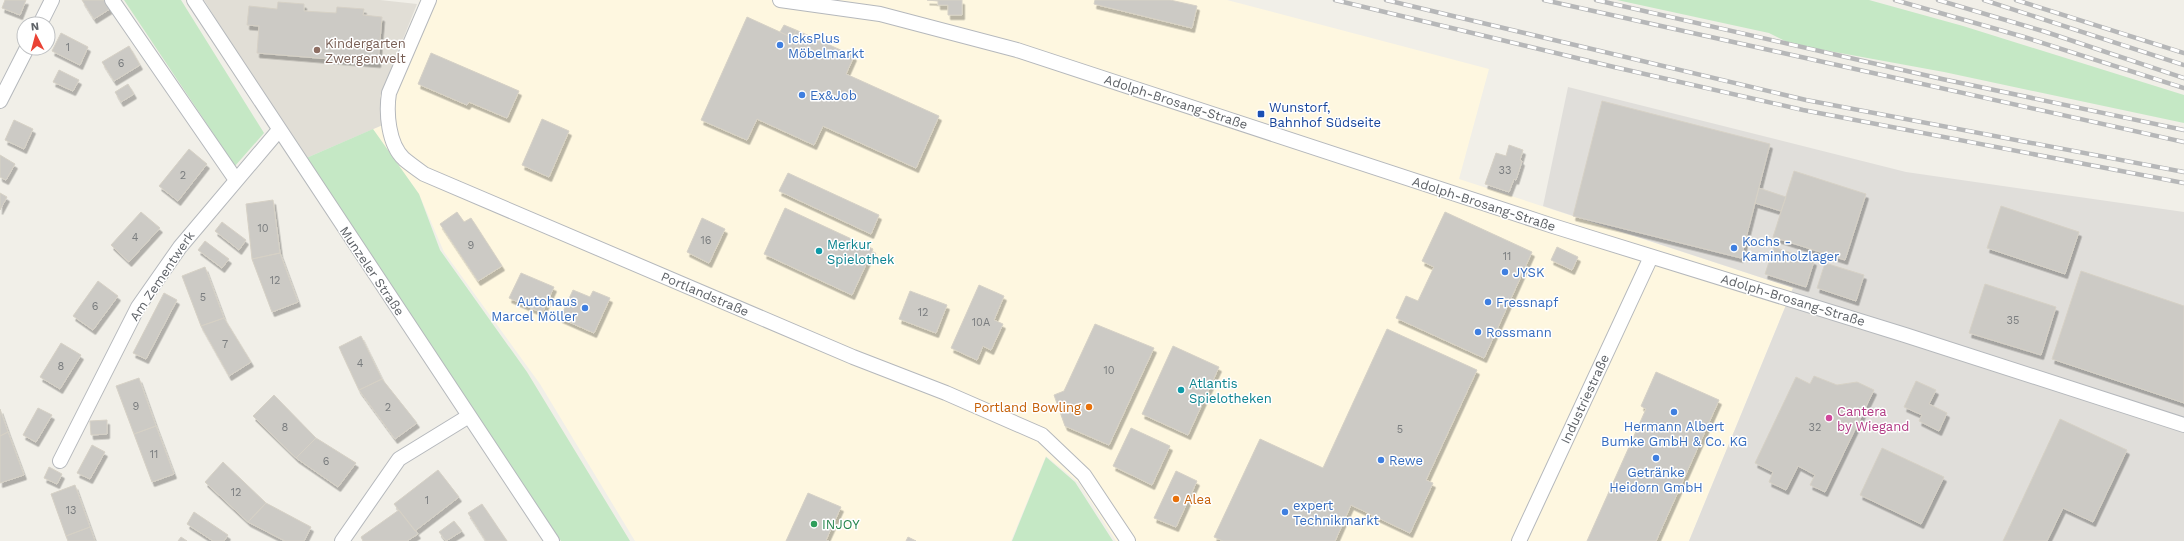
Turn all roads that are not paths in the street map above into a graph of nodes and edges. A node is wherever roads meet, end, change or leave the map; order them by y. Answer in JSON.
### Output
{"nodes":[{"id":1,"x":52,"y":0,"type":"edge"},
{"id":2,"x":112,"y":0,"type":"edge"},
{"id":3,"x":194,"y":0,"type":"edge"},
{"id":4,"x":429,"y":0,"type":"edge"},
{"id":5,"x":780,"y":0,"type":"edge"},
{"id":6,"x":44,"y":16,"type":"edge"},
{"id":7,"x":23,"y":56,"type":"edge"},
{"id":8,"x":0,"y":101,"type":"edge"},
{"id":9,"x":279,"y":130,"type":"junction"},
{"id":10,"x":236,"y":180,"type":"junction"},
{"id":11,"x":1651,"y":257,"type":"junction"},
{"id":12,"x":469,"y":416,"type":"junction"},
{"id":13,"x":2184,"y":425,"type":"edge"},
{"id":14,"x":60,"y":461,"type":"dead end"},
{"id":15,"x":342,"y":541,"type":"edge"},
{"id":16,"x":552,"y":541,"type":"edge"},
{"id":17,"x":1128,"y":541,"type":"edge"},
{"id":18,"x":1519,"y":541,"type":"edge"}],
"edges":[{"from":1,"to":6,"type":"street"},
{"from":2,"to":10,"type":"street"},
{"from":3,"to":9,"type":"street","name":"Munzeler Straße"},
{"from":4,"to":17,"type":"street","name":"Portlandstraße"},
{"from":5,"to":11,"type":"street","name":"Adolph-Brosang-Straße"},
{"from":7,"to":8,"type":"street"},
{"from":9,"to":10,"type":"street","name":"Am Zementwerk"},
{"from":9,"to":12,"type":"street","name":"Munzeler Straße"},
{"from":10,"to":14,"type":"street","name":"Am Zementwerk"},
{"from":11,"to":13,"type":"street","name":"Adolph-Brosang-Straße"},
{"from":11,"to":18,"type":"street","name":"Industriestraße"},
{"from":12,"to":15,"type":"street"},
{"from":12,"to":16,"type":"street","name":"Munzeler Straße"}]}
